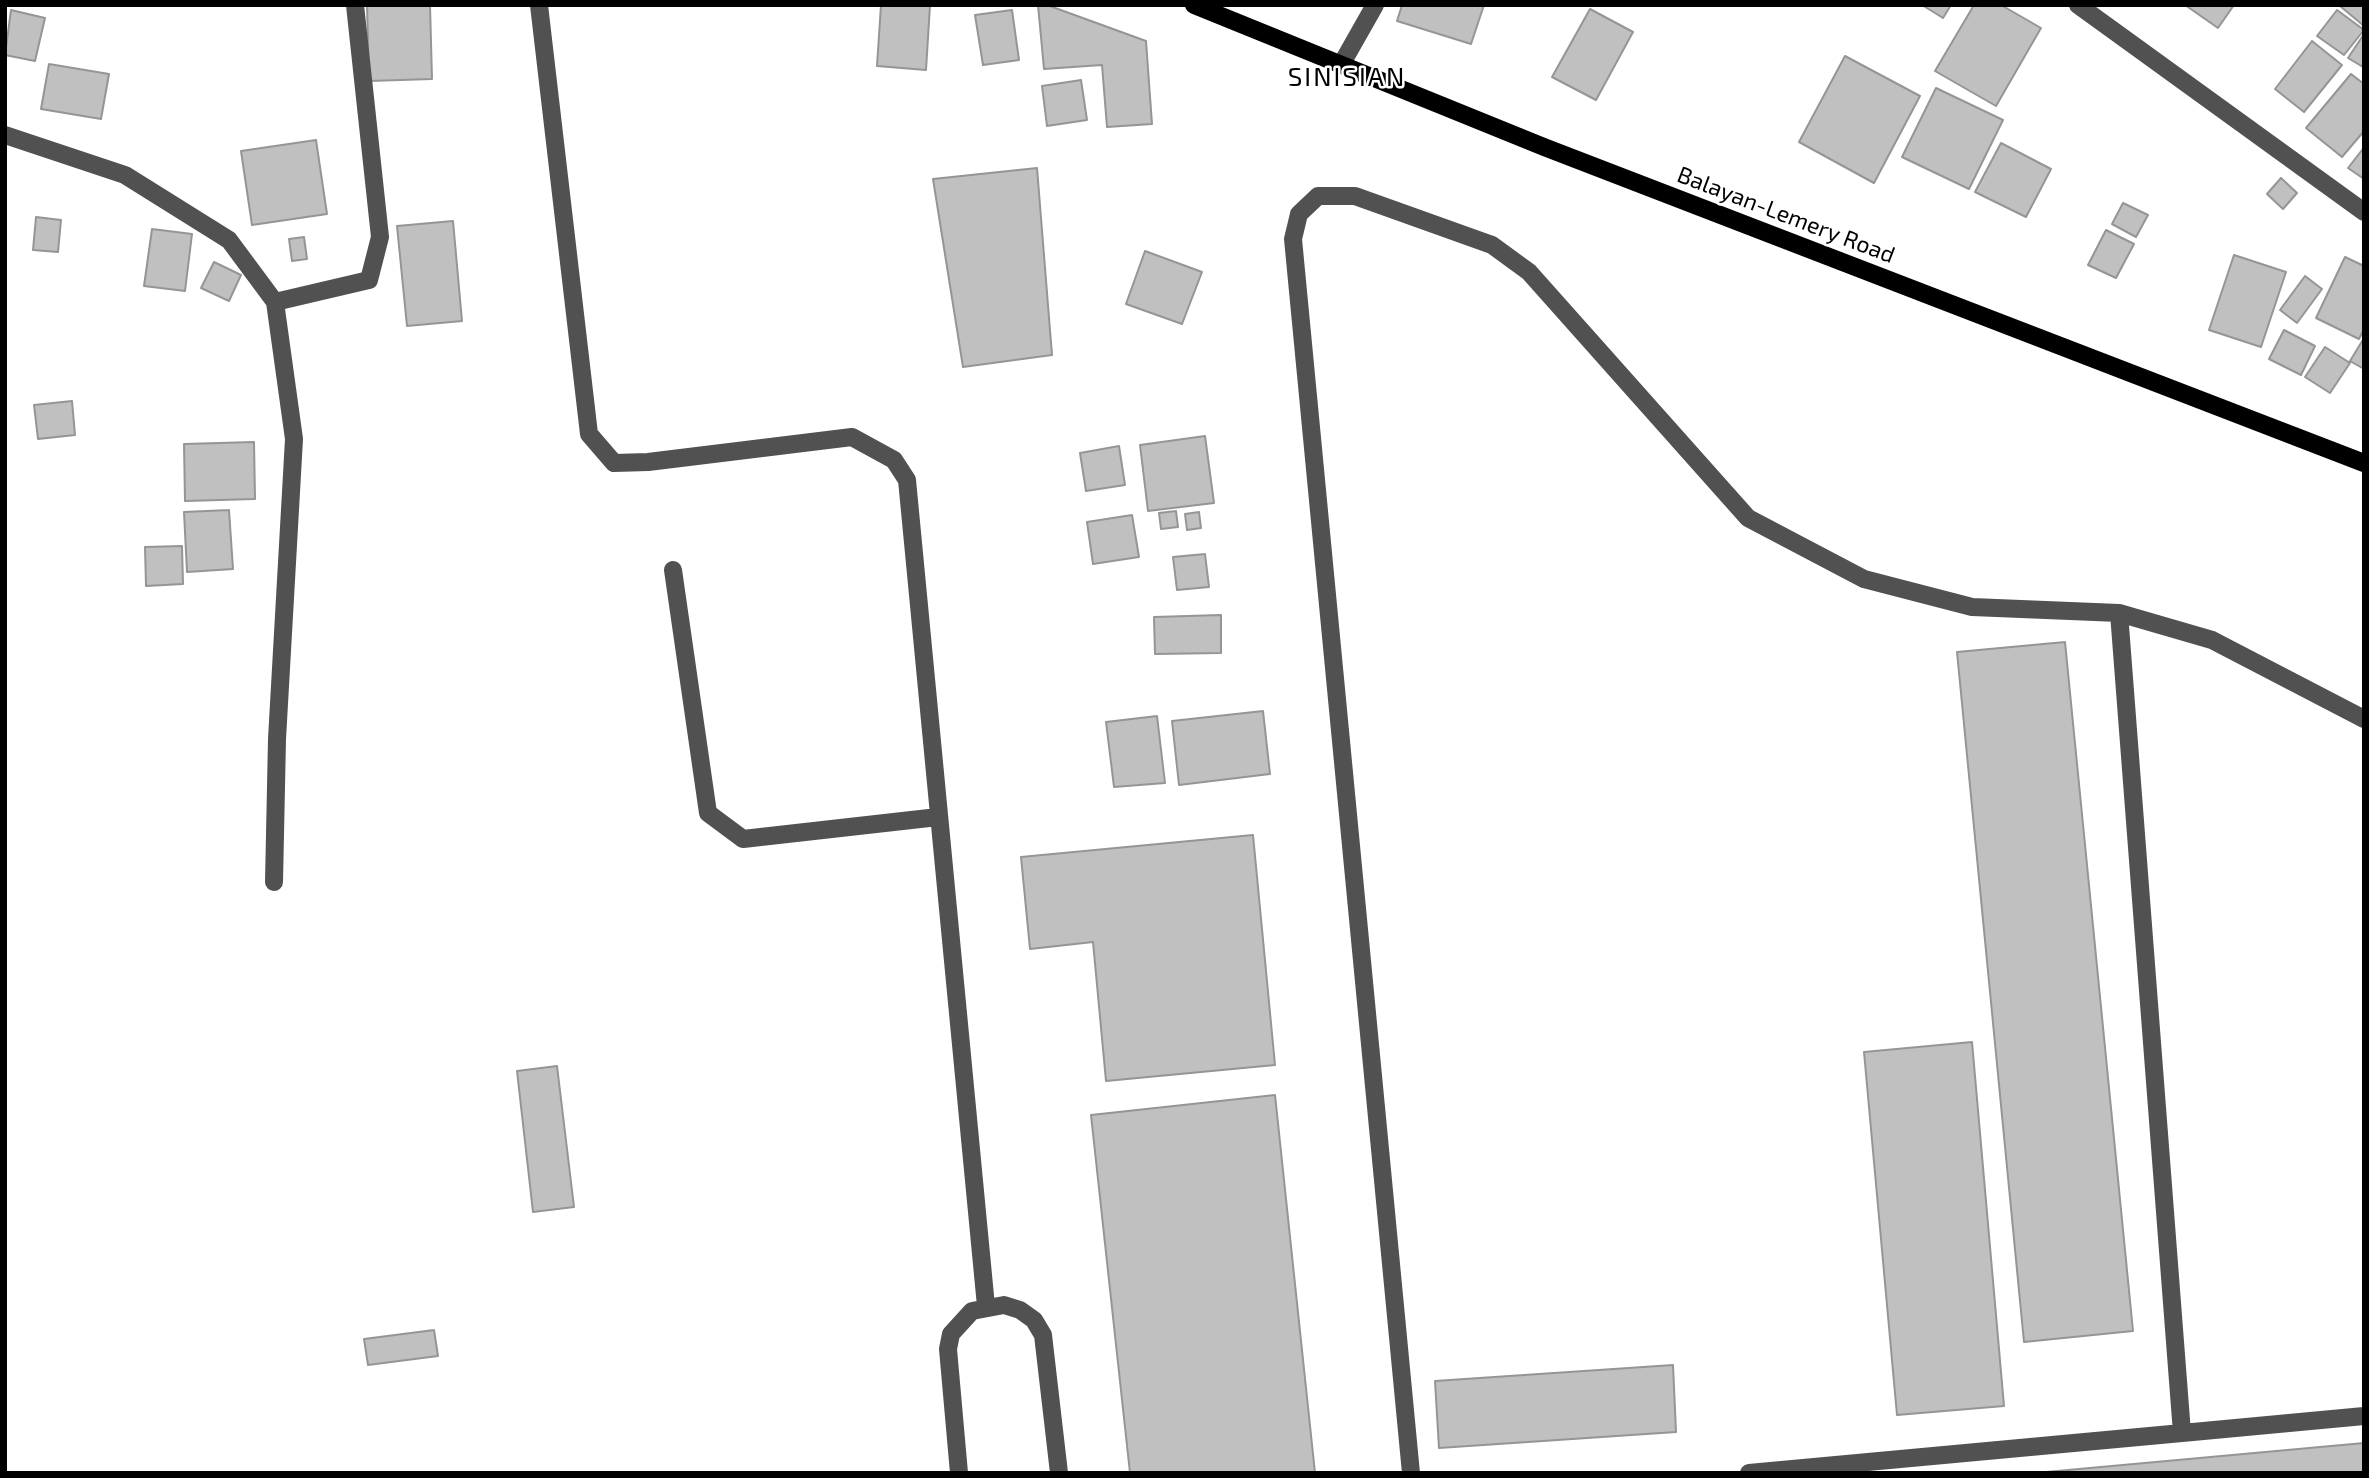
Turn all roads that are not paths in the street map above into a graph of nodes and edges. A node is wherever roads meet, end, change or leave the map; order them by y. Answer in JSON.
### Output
{"nodes":[{"id":1,"x":355,"y":5,"type":"edge"},
{"id":2,"x":539,"y":5,"type":"edge"},
{"id":3,"x":1194,"y":5,"type":"edge"},
{"id":4,"x":1375,"y":5,"type":"edge"},
{"id":5,"x":2078,"y":5,"type":"edge"},
{"id":6,"x":1341,"y":65,"type":"junction"},
{"id":7,"x":5,"y":135,"type":"edge"},
{"id":8,"x":2364,"y":212,"type":"edge"},
{"id":9,"x":275,"y":302,"type":"junction"},
{"id":10,"x":2364,"y":463,"type":"edge"},
{"id":11,"x":673,"y":570,"type":"dead end"},
{"id":12,"x":2119,"y":613,"type":"junction"},
{"id":13,"x":2364,"y":719,"type":"edge"},
{"id":14,"x":938,"y":817,"type":"junction"},
{"id":15,"x":274,"y":882,"type":"dead end"},
{"id":16,"x":986,"y":1306,"type":"junction"},
{"id":17,"x":2364,"y":1416,"type":"edge"},
{"id":18,"x":2182,"y":1433,"type":"junction"},
{"id":19,"x":959,"y":1473,"type":"edge"},
{"id":20,"x":1059,"y":1473,"type":"edge"},
{"id":21,"x":1411,"y":1473,"type":"edge"},
{"id":22,"x":1749,"y":1473,"type":"edge"}],
"edges":[{"from":1,"to":9,"type":"street"},
{"from":2,"to":14,"type":"street"},
{"from":3,"to":6,"type":"main road","name":"Balayan-Lemery Road"},
{"from":4,"to":6,"type":"street"},
{"from":5,"to":8,"type":"street"},
{"from":6,"to":10,"type":"main road","name":"Balayan-Lemery Road"},
{"from":7,"to":9,"type":"street"},
{"from":9,"to":15,"type":"street"},
{"from":11,"to":14,"type":"street"},
{"from":12,"to":13,"type":"street"},
{"from":12,"to":18,"type":"street"},
{"from":12,"to":21,"type":"street"},
{"from":14,"to":16,"type":"street"},
{"from":16,"to":19,"type":"street"},
{"from":16,"to":20,"type":"street"},
{"from":17,"to":18,"type":"street"},
{"from":18,"to":22,"type":"street"}]}
